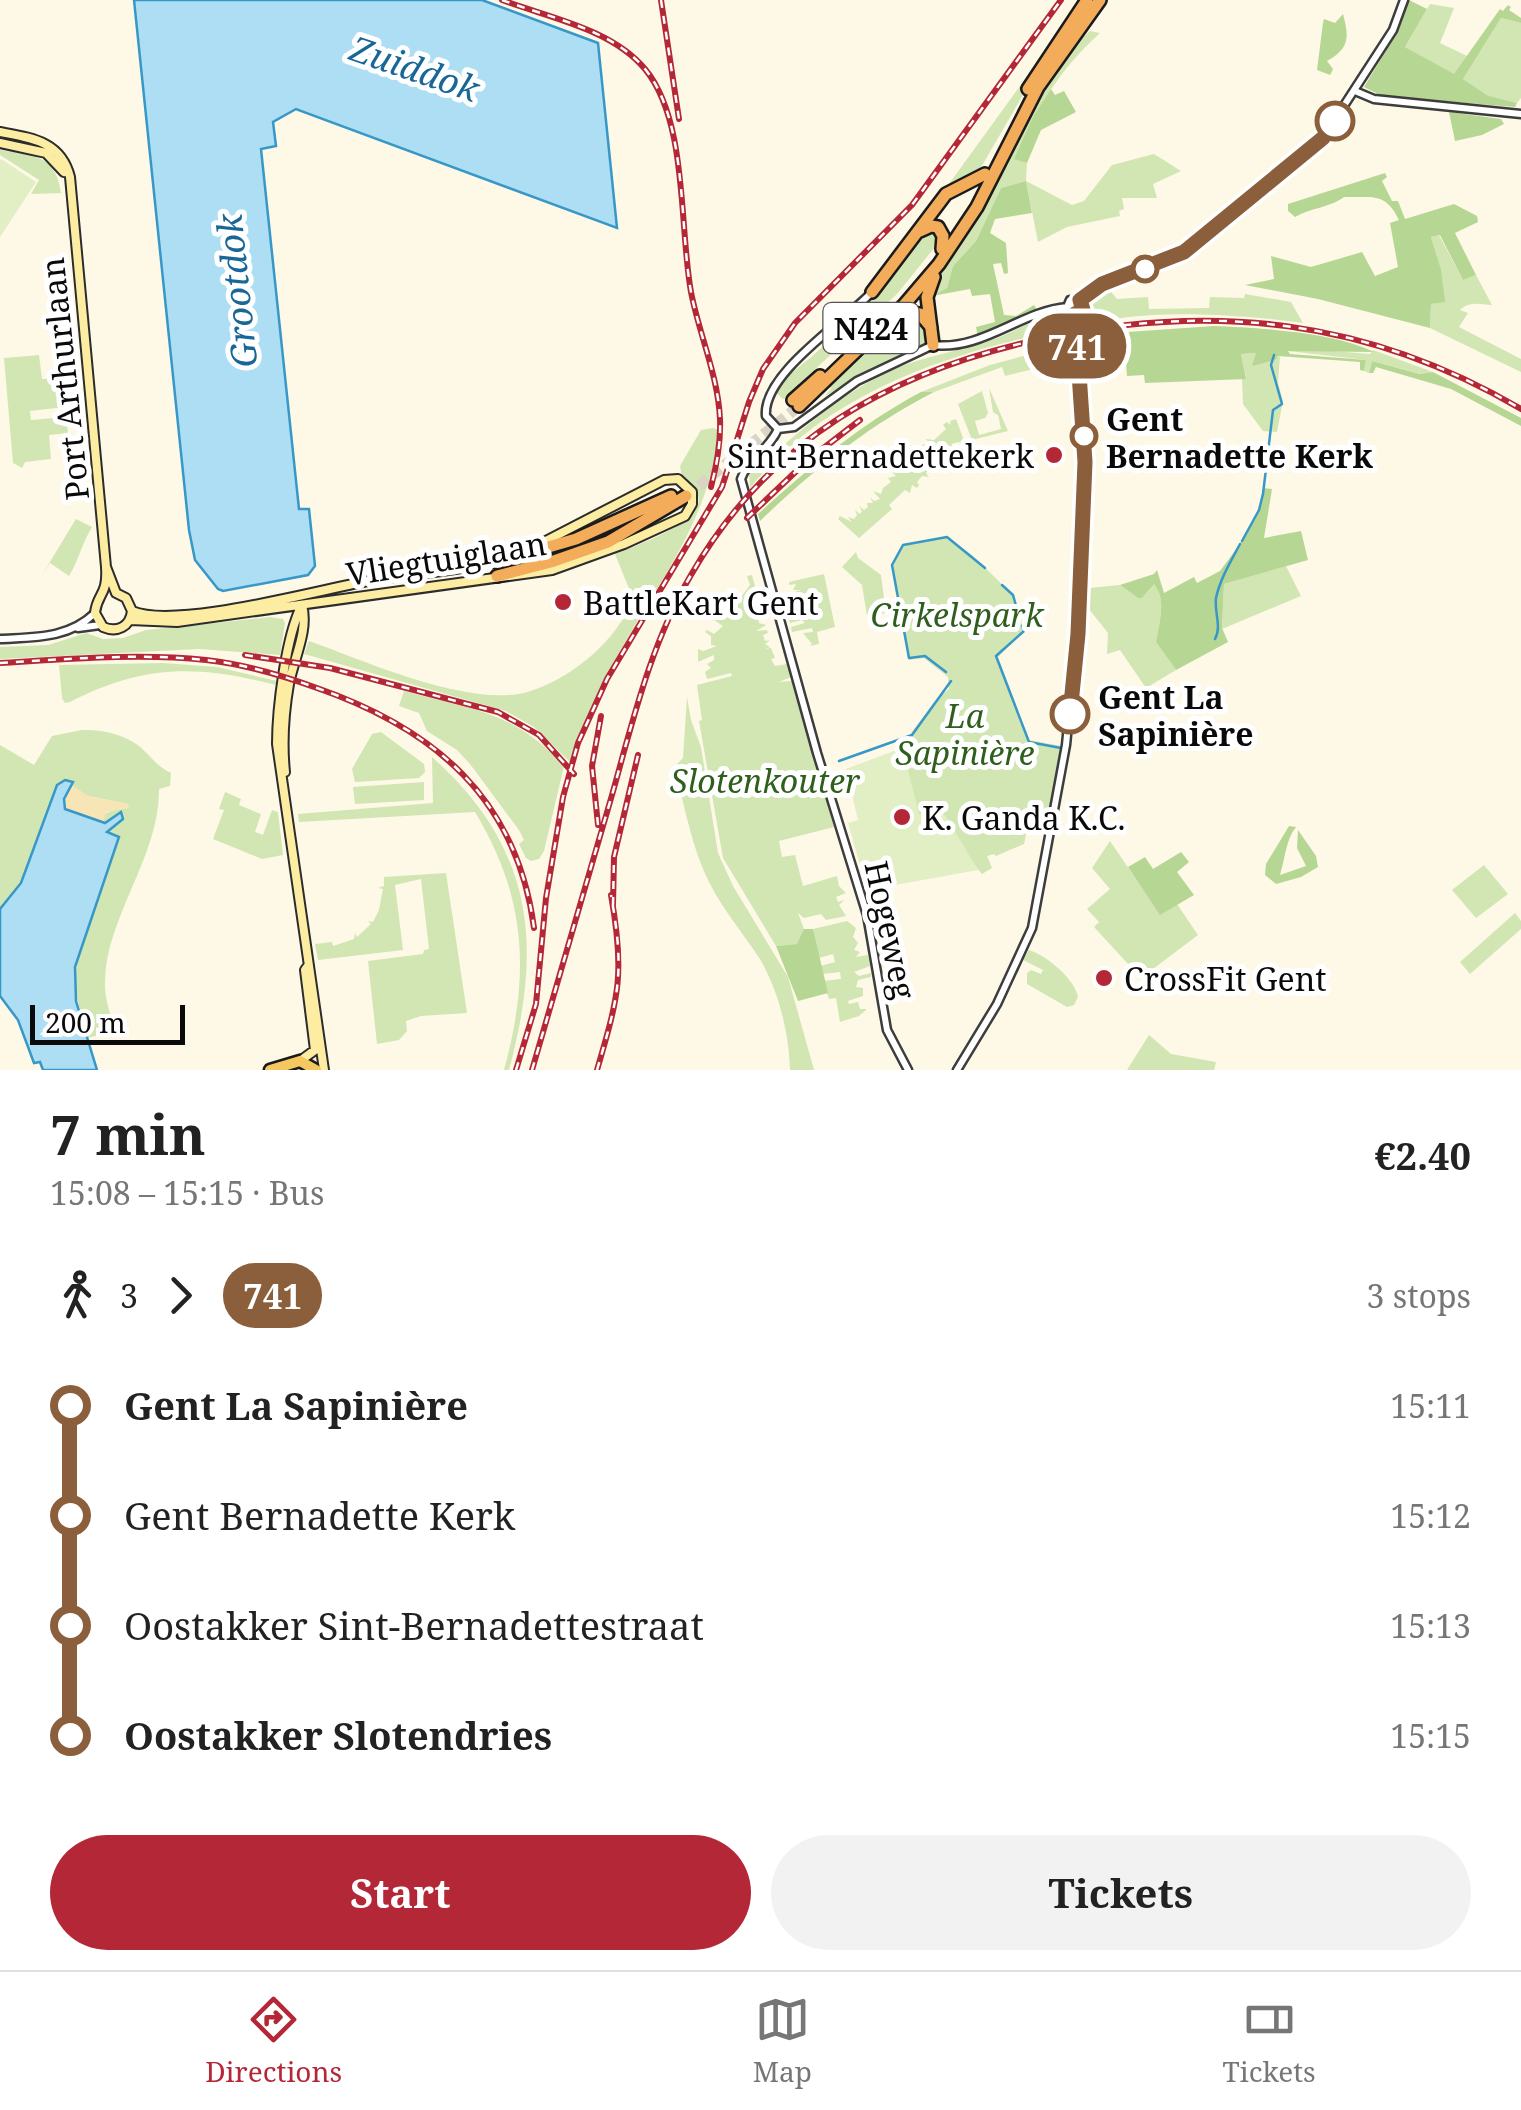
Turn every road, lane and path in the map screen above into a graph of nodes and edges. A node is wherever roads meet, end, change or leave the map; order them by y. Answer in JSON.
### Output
{"nodes":[{"id":1,"x":1087,"y":0,"type":"edge"},
{"id":2,"x":1100,"y":0,"type":"edge"},
{"id":3,"x":1402,"y":0,"type":"edge"},
{"id":4,"x":1355,"y":91,"type":"junction"},
{"id":5,"x":1521,"y":114,"type":"edge"},
{"id":6,"x":0,"y":132,"type":"edge"},
{"id":7,"x":0,"y":143,"type":"edge"},
{"id":8,"x":49,"y":150,"type":"junction"},
{"id":9,"x":985,"y":174,"type":"junction"},
{"id":10,"x":920,"y":231,"type":"junction"},
{"id":11,"x":942,"y":249,"type":"junction"},
{"id":12,"x":940,"y":264,"type":"junction"},
{"id":13,"x":872,"y":292,"type":"joint"},
{"id":14,"x":1080,"y":300,"type":"junction"},
{"id":15,"x":1068,"y":307,"type":"junction"},
{"id":16,"x":1075,"y":314,"type":"junction"},
{"id":17,"x":888,"y":321,"type":"junction"},
{"id":18,"x":933,"y":330,"type":"junction"},
{"id":19,"x":933,"y":345,"type":"junction"},
{"id":20,"x":778,"y":429,"type":"junction"},
{"id":21,"x":493,"y":562,"type":"junction"},
{"id":22,"x":106,"y":567,"type":"junction"},
{"id":23,"x":384,"y":578,"type":"junction"},
{"id":24,"x":493,"y":579,"type":"junction"},
{"id":25,"x":116,"y":593,"type":"junction"},
{"id":26,"x":104,"y":594,"type":"junction"},
{"id":27,"x":292,"y":597,"type":"junction"},
{"id":28,"x":317,"y":603,"type":"junction"},
{"id":29,"x":302,"y":605,"type":"junction"},
{"id":30,"x":283,"y":607,"type":"junction"},
{"id":31,"x":94,"y":613,"type":"junction"},
{"id":32,"x":131,"y":616,"type":"junction"},
{"id":33,"x":301,"y":618,"type":"junction"},
{"id":34,"x":100,"y":625,"type":"junction"},
{"id":35,"x":72,"y":628,"type":"junction"},
{"id":36,"x":0,"y":639,"type":"edge"},
{"id":37,"x":308,"y":966,"type":"junction"},
{"id":38,"x":300,"y":1061,"type":"junction"},
{"id":39,"x":270,"y":1070,"type":"edge"},
{"id":40,"x":284,"y":1070,"type":"edge"},
{"id":41,"x":316,"y":1070,"type":"edge"},
{"id":42,"x":324,"y":1070,"type":"edge"},
{"id":43,"x":908,"y":1070,"type":"edge"},
{"id":44,"x":957,"y":1070,"type":"edge"}],
"edges":[{"from":1,"to":9,"type":"highway","number":"N424"},
{"from":2,"to":12,"type":"highway","number":"N424"},
{"from":3,"to":4,"type":"street"},
{"from":4,"to":5,"type":"street"},
{"from":4,"to":14,"type":"street"},
{"from":6,"to":8,"type":"main road"},
{"from":7,"to":8,"type":"main road"},
{"from":8,"to":22,"type":"main road","name":"Port Arthurlaan"},
{"from":9,"to":10,"type":"highway"},
{"from":9,"to":11,"type":"highway","number":"N424"},
{"from":10,"to":11,"type":"highway"},
{"from":10,"to":13,"type":"highway"},
{"from":11,"to":17,"type":"highway","number":"N424"},
{"from":12,"to":17,"type":"highway","number":"N424"},
{"from":12,"to":18,"type":"highway"},
{"from":13,"to":20,"type":"street"},
{"from":14,"to":15,"type":"street"},
{"from":14,"to":16,"type":"street"},
{"from":15,"to":16,"type":"street"},
{"from":15,"to":19,"type":"street"},
{"from":16,"to":44,"type":"street"},
{"from":17,"to":18,"type":"highway"},
{"from":18,"to":19,"type":"highway"},
{"from":19,"to":20,"type":"street"},
{"from":20,"to":43,"type":"street","name":"Hogeweg"},
{"from":21,"to":23,"type":"main road","name":"Vliegtuiglaan"},
{"from":21,"to":24,"type":"highway"},
{"from":21,"to":24,"type":"main road","name":"Vliegtuiglaan"},
{"from":22,"to":25,"type":"main road","name":"Port Arthurlaan"},
{"from":22,"to":26,"type":"main road","name":"Port Arthurlaan"},
{"from":23,"to":27,"type":"main road","name":"Vliegtuiglaan"},
{"from":23,"to":29,"type":"main road"},
{"from":24,"to":28,"type":"main road","name":"Vliegtuiglaan"},
{"from":25,"to":26,"type":"main road"},
{"from":25,"to":32,"type":"main road","name":"Port Arthurlaan"},
{"from":26,"to":31,"type":"main road","name":"Port Arthurlaan"},
{"from":27,"to":29,"type":"main road"},
{"from":27,"to":32,"type":"main road","name":"Vliegtuiglaan"},
{"from":28,"to":29,"type":"main road","name":"Vliegtuiglaan"},
{"from":28,"to":33,"type":"main road"},
{"from":29,"to":30,"type":"main road","name":"Vliegtuiglaan"},
{"from":29,"to":33,"type":"main road"},
{"from":30,"to":32,"type":"main road","name":"Vliegtuiglaan"},
{"from":30,"to":33,"type":"main road"},
{"from":31,"to":34,"type":"main road"},
{"from":31,"to":35,"type":"street","name":"Port Arthurlaan"},
{"from":32,"to":34,"type":"main road","name":"Port Arthurlaan"},
{"from":33,"to":37,"type":"main road"},
{"from":34,"to":35,"type":"street","name":"Port Arthurlaan"},
{"from":35,"to":36,"type":"street","name":"Port Arthurlaan"},
{"from":37,"to":38,"type":"main road"},
{"from":37,"to":42,"type":"main road"},
{"from":38,"to":39,"type":"main road"},
{"from":38,"to":40,"type":"main road"},
{"from":38,"to":41,"type":"main road"}]}
